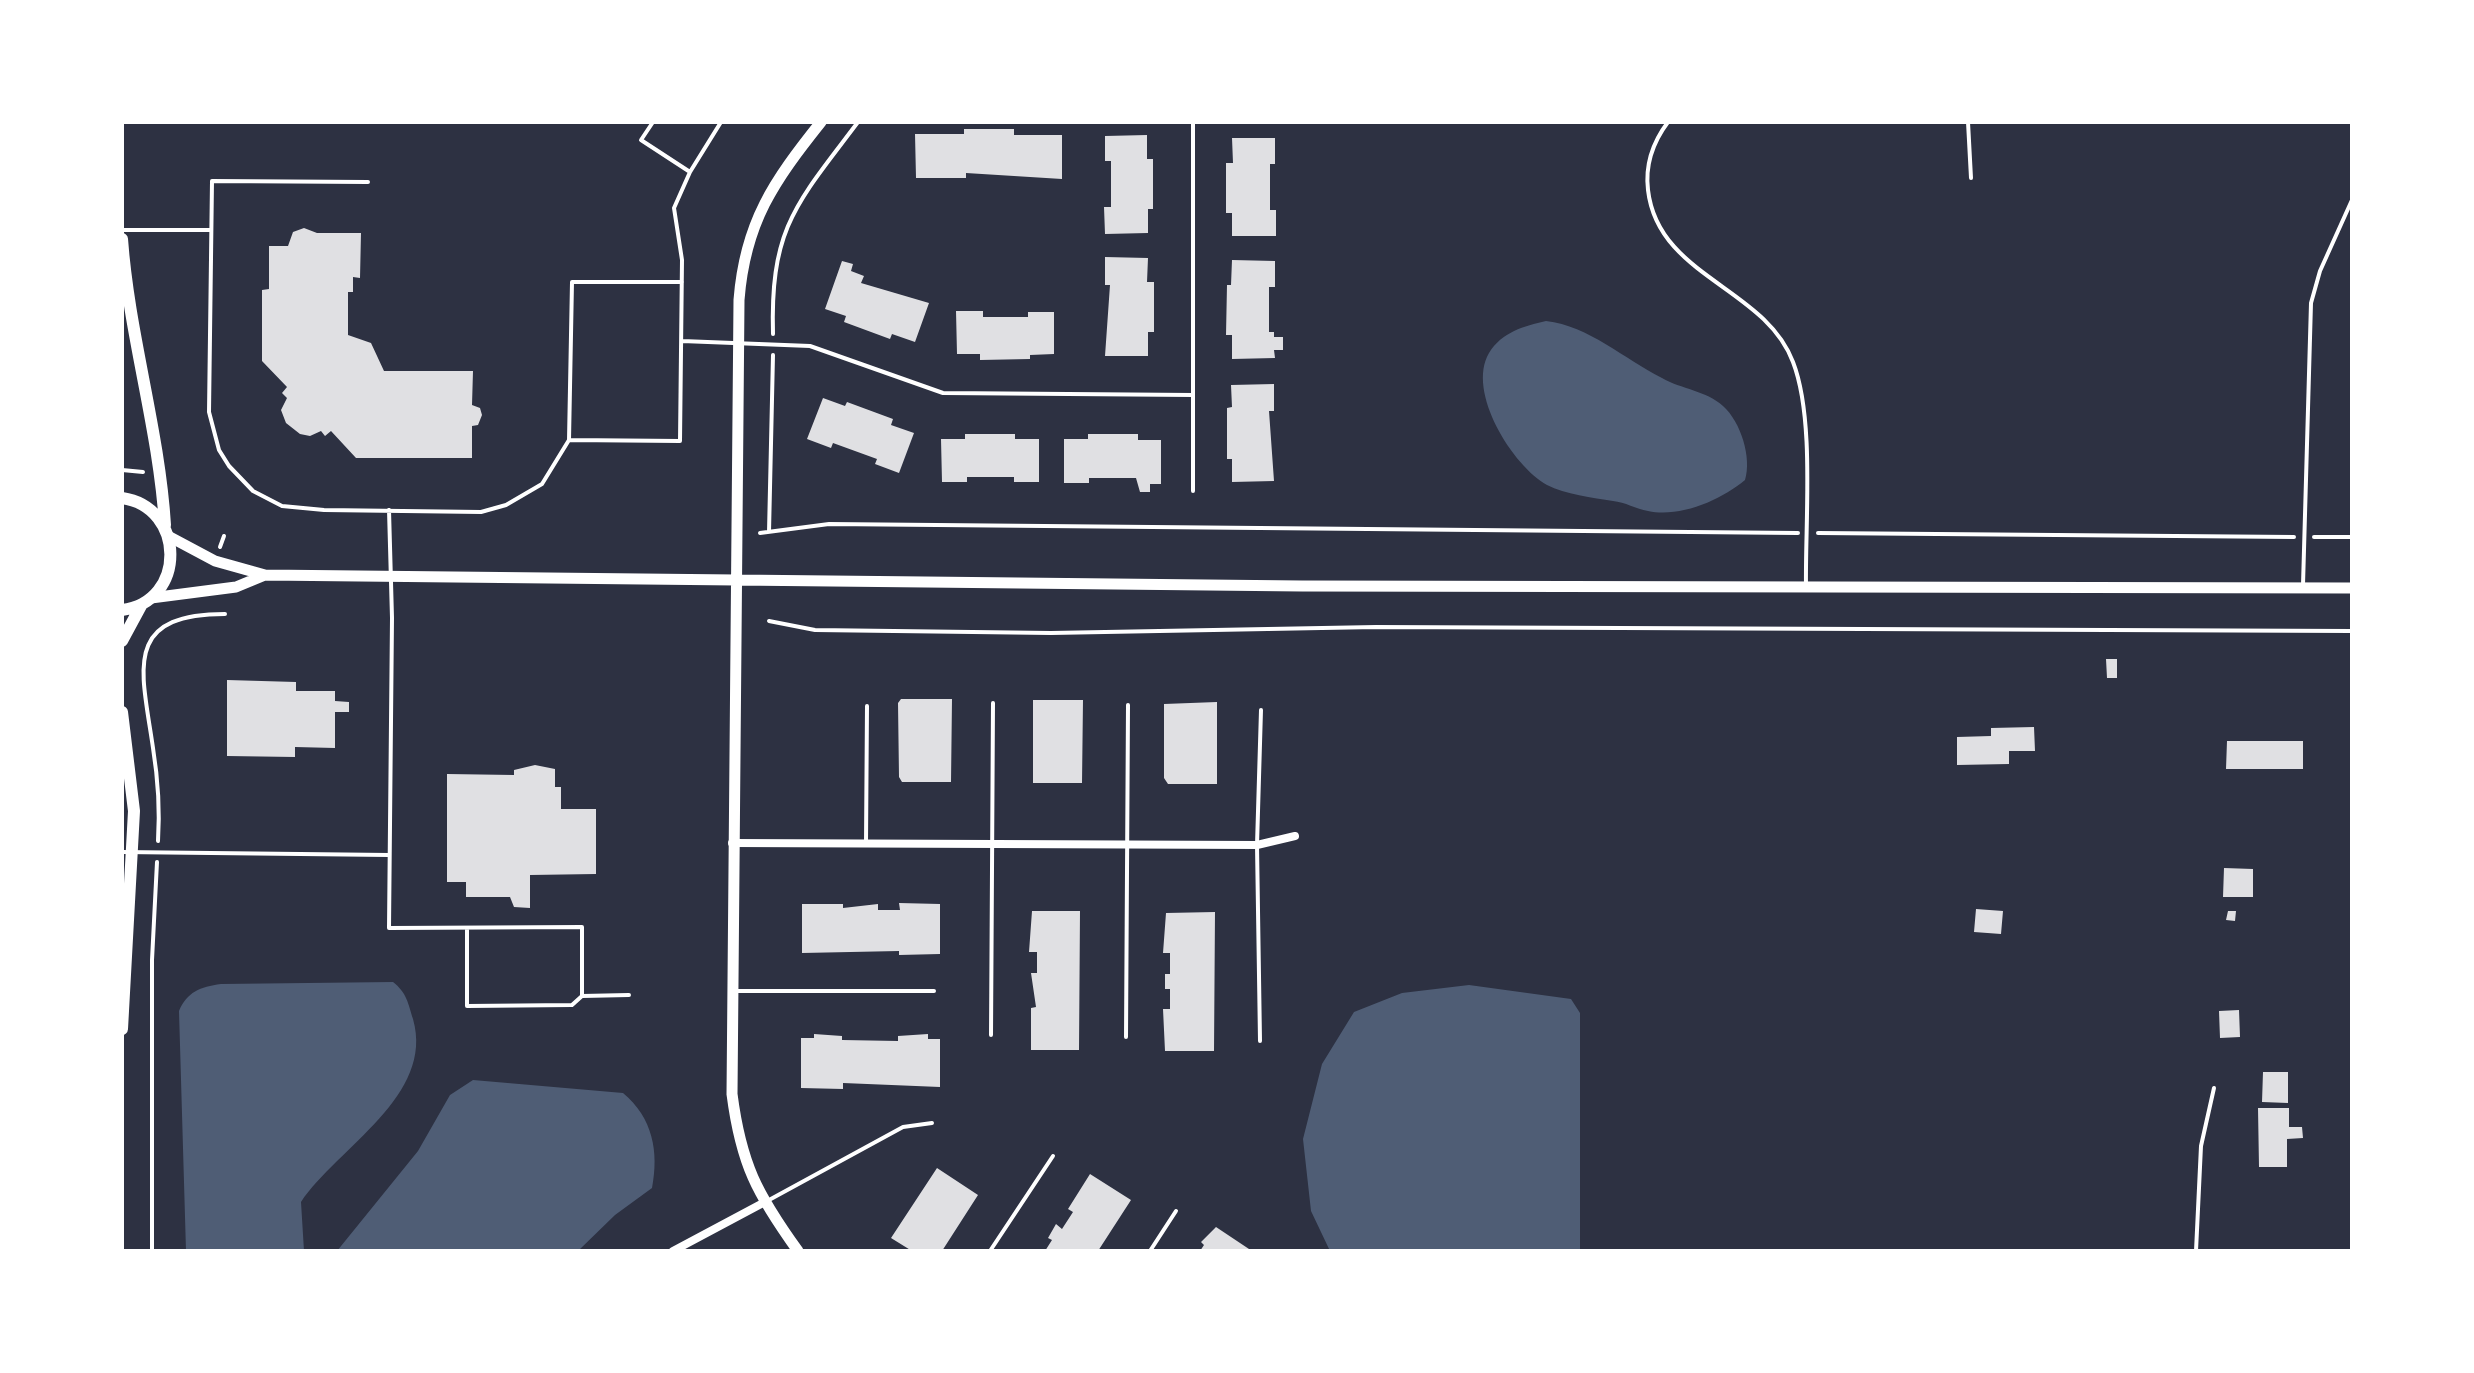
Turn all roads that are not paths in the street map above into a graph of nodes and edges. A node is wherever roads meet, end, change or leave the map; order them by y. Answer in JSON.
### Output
{"nodes":[{"id":1,"x":653,"y":122,"type":"edge"},
{"id":2,"x":721,"y":122,"type":"edge"},
{"id":3,"x":821,"y":122,"type":"edge"},
{"id":4,"x":1193,"y":122,"type":"edge"},
{"id":5,"x":1668,"y":122,"type":"edge"},
{"id":6,"x":1968,"y":122,"type":"edge"},
{"id":7,"x":690,"y":172,"type":"junction"},
{"id":8,"x":1971,"y":178,"type":"dead end"},
{"id":9,"x":368,"y":182,"type":"dead end"},
{"id":10,"x":2352,"y":200,"type":"edge"},
{"id":11,"x":122,"y":230,"type":"edge"},
{"id":12,"x":210,"y":230,"type":"junction"},
{"id":13,"x":122,"y":239,"type":"edge"},
{"id":14,"x":682,"y":282,"type":"junction"},
{"id":15,"x":682,"y":341,"type":"junction"},
{"id":16,"x":739,"y":342,"type":"junction"},
{"id":17,"x":1193,"y":395,"type":"junction"},
{"id":18,"x":569,"y":440,"type":"junction"},
{"id":19,"x":1193,"y":491,"type":"dead end"},
{"id":20,"x":122,"y":498,"type":"edge"},
{"id":21,"x":389,"y":510,"type":"junction"},
{"id":22,"x":167,"y":531,"type":"junction"},
{"id":23,"x":265,"y":575,"type":"junction"},
{"id":24,"x":391,"y":577,"type":"junction"},
{"id":25,"x":736,"y":580,"type":"junction"},
{"id":26,"x":2303,"y":588,"type":"junction"},
{"id":27,"x":2352,"y":588,"type":"edge"},
{"id":28,"x":1806,"y":589,"type":"junction"},
{"id":29,"x":146,"y":601,"type":"junction"},
{"id":30,"x":122,"y":610,"type":"edge"},
{"id":31,"x":122,"y":641,"type":"edge"},
{"id":32,"x":993,"y":703,"type":"dead end"},
{"id":33,"x":1128,"y":705,"type":"dead end"},
{"id":34,"x":867,"y":706,"type":"dead end"},
{"id":35,"x":1261,"y":710,"type":"dead end"},
{"id":36,"x":122,"y":712,"type":"edge"},
{"id":37,"x":1295,"y":836,"type":"dead end"},
{"id":38,"x":732,"y":843,"type":"junction"},
{"id":39,"x":866,"y":843,"type":"junction"},
{"id":40,"x":993,"y":844,"type":"junction"},
{"id":41,"x":1126,"y":844,"type":"junction"},
{"id":42,"x":1257,"y":845,"type":"junction"},
{"id":43,"x":128,"y":852,"type":"edge"},
{"id":44,"x":389,"y":855,"type":"junction"},
{"id":45,"x":467,"y":928,"type":"junction"},
{"id":46,"x":731,"y":991,"type":"junction"},
{"id":47,"x":934,"y":991,"type":"dead end"},
{"id":48,"x":629,"y":995,"type":"dead end"},
{"id":49,"x":582,"y":996,"type":"junction"},
{"id":50,"x":122,"y":1029,"type":"edge"},
{"id":51,"x":991,"y":1035,"type":"dead end"},
{"id":52,"x":1126,"y":1037,"type":"dead end"},
{"id":53,"x":1260,"y":1041,"type":"dead end"},
{"id":54,"x":2214,"y":1088,"type":"dead end"},
{"id":55,"x":932,"y":1123,"type":"dead end"},
{"id":56,"x":1053,"y":1156,"type":"dead end"},
{"id":57,"x":763,"y":1203,"type":"junction"},
{"id":58,"x":1176,"y":1211,"type":"dead end"},
{"id":59,"x":673,"y":1251,"type":"edge"},
{"id":60,"x":798,"y":1251,"type":"edge"},
{"id":61,"x":990,"y":1251,"type":"edge"},
{"id":62,"x":1150,"y":1251,"type":"edge"},
{"id":63,"x":2196,"y":1251,"type":"edge"}],
"edges":[{"from":1,"to":7,"type":"lane"},
{"from":2,"to":7,"type":"lane"},
{"from":3,"to":16,"type":"street"},
{"from":4,"to":17,"type":"lane"},
{"from":5,"to":28,"type":"lane"},
{"from":6,"to":8,"type":"lane"},
{"from":7,"to":14,"type":"lane"},
{"from":9,"to":12,"type":"lane"},
{"from":10,"to":26,"type":"lane"},
{"from":11,"to":12,"type":"lane"},
{"from":12,"to":21,"type":"lane"},
{"from":13,"to":22,"type":"main road"},
{"from":14,"to":15,"type":"lane"},
{"from":14,"to":18,"type":"lane"},
{"from":15,"to":16,"type":"lane"},
{"from":15,"to":18,"type":"lane"},
{"from":16,"to":17,"type":"lane"},
{"from":16,"to":25,"type":"street"},
{"from":17,"to":19,"type":"lane"},
{"from":18,"to":21,"type":"lane"},
{"from":20,"to":22,"type":"main road"},
{"from":21,"to":24,"type":"lane"},
{"from":22,"to":23,"type":"street"},
{"from":22,"to":29,"type":"main road"},
{"from":23,"to":24,"type":"street"},
{"from":23,"to":29,"type":"street"},
{"from":24,"to":25,"type":"street"},
{"from":24,"to":44,"type":"lane"},
{"from":25,"to":28,"type":"street"},
{"from":25,"to":38,"type":"street"},
{"from":26,"to":27,"type":"street"},
{"from":26,"to":28,"type":"street"},
{"from":29,"to":30,"type":"main road"},
{"from":29,"to":31,"type":"main road"},
{"from":32,"to":40,"type":"lane"},
{"from":33,"to":41,"type":"lane"},
{"from":34,"to":39,"type":"lane"},
{"from":35,"to":42,"type":"lane"},
{"from":36,"to":43,"type":"main road"},
{"from":37,"to":42,"type":"street"},
{"from":38,"to":39,"type":"street"},
{"from":38,"to":46,"type":"street"},
{"from":39,"to":40,"type":"street"},
{"from":40,"to":41,"type":"street"},
{"from":40,"to":51,"type":"lane"},
{"from":41,"to":42,"type":"street"},
{"from":41,"to":52,"type":"lane"},
{"from":42,"to":53,"type":"lane"},
{"from":43,"to":44,"type":"lane"},
{"from":43,"to":50,"type":"main road"},
{"from":44,"to":45,"type":"lane"},
{"from":45,"to":49,"type":"lane"},
{"from":45,"to":49,"type":"lane"},
{"from":46,"to":47,"type":"lane"},
{"from":46,"to":57,"type":"street"},
{"from":48,"to":49,"type":"lane"},
{"from":54,"to":63,"type":"lane"},
{"from":55,"to":57,"type":"lane"},
{"from":56,"to":61,"type":"lane"},
{"from":57,"to":59,"type":"street"},
{"from":57,"to":60,"type":"street"},
{"from":58,"to":62,"type":"lane"}]}
